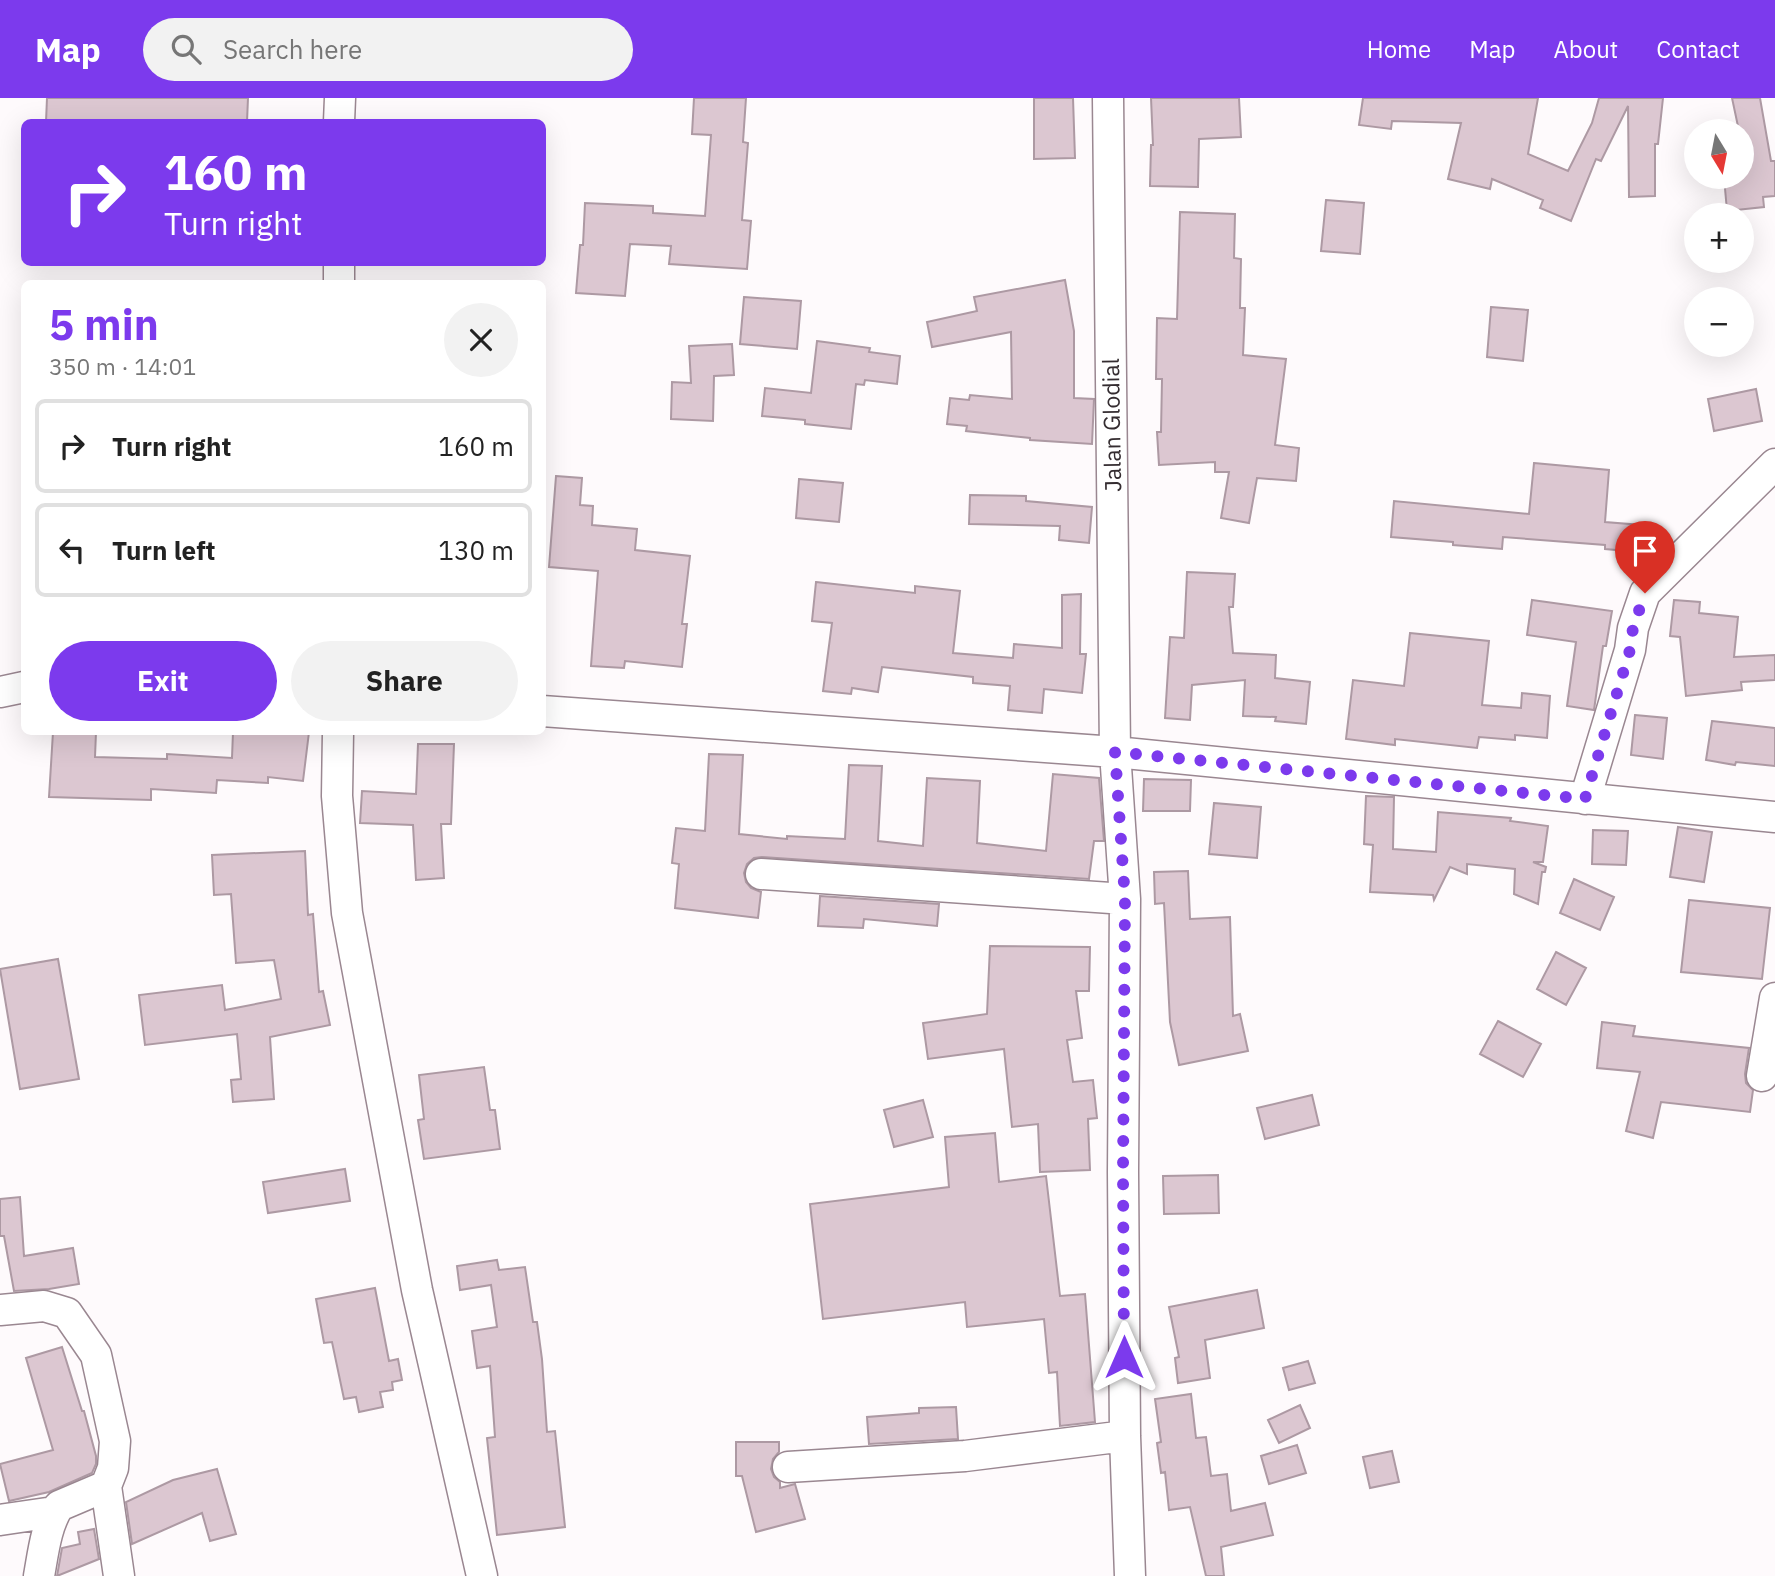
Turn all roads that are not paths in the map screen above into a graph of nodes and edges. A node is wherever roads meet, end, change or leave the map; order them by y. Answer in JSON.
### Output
{"nodes":[{"id":1,"x":340,"y":98,"type":"edge"},
{"id":2,"x":1108,"y":98,"type":"edge"},
{"id":3,"x":340,"y":119,"type":"edge"},
{"id":4,"x":1775,"y":464,"type":"edge"},
{"id":5,"x":21,"y":688,"type":"edge"},
{"id":6,"x":0,"y":692,"type":"edge"},
{"id":7,"x":546,"y":710,"type":"edge"},
{"id":8,"x":338,"y":735,"type":"edge"},
{"id":9,"x":1115,"y":752,"type":"junction"},
{"id":10,"x":1585,"y":799,"type":"junction"},
{"id":11,"x":1775,"y":817,"type":"edge"},
{"id":12,"x":761,"y":874,"type":"dead end"},
{"id":13,"x":1125,"y":899,"type":"junction"},
{"id":14,"x":1775,"y":998,"type":"edge"},
{"id":15,"x":1762,"y":1076,"type":"dead end"},
{"id":16,"x":0,"y":1310,"type":"edge"},
{"id":17,"x":1125,"y":1436,"type":"junction"},
{"id":18,"x":788,"y":1467,"type":"dead end"},
{"id":19,"x":106,"y":1486,"type":"junction"},
{"id":20,"x":54,"y":1512,"type":"junction"},
{"id":21,"x":0,"y":1520,"type":"edge"},
{"id":22,"x":39,"y":1576,"type":"edge"},
{"id":23,"x":119,"y":1576,"type":"edge"},
{"id":24,"x":482,"y":1576,"type":"edge"},
{"id":25,"x":1130,"y":1576,"type":"edge"}],
"edges":[{"from":1,"to":3,"type":"street"},
{"from":2,"to":9,"type":"street","name":"Jalan Glodial"},
{"from":4,"to":10,"type":"street"},
{"from":5,"to":6,"type":"street"},
{"from":7,"to":9,"type":"street"},
{"from":8,"to":24,"type":"street"},
{"from":9,"to":10,"type":"street"},
{"from":9,"to":13,"type":"street","name":"Jalan Glodial"},
{"from":10,"to":11,"type":"street"},
{"from":12,"to":13,"type":"street"},
{"from":13,"to":17,"type":"street","name":"Jalan Glodial"},
{"from":14,"to":15,"type":"street"},
{"from":16,"to":19,"type":"street"},
{"from":17,"to":18,"type":"street"},
{"from":17,"to":25,"type":"street","name":"Jalan Glodial"},
{"from":19,"to":20,"type":"street"},
{"from":19,"to":23,"type":"street"},
{"from":20,"to":21,"type":"street"},
{"from":20,"to":22,"type":"street"}]}
